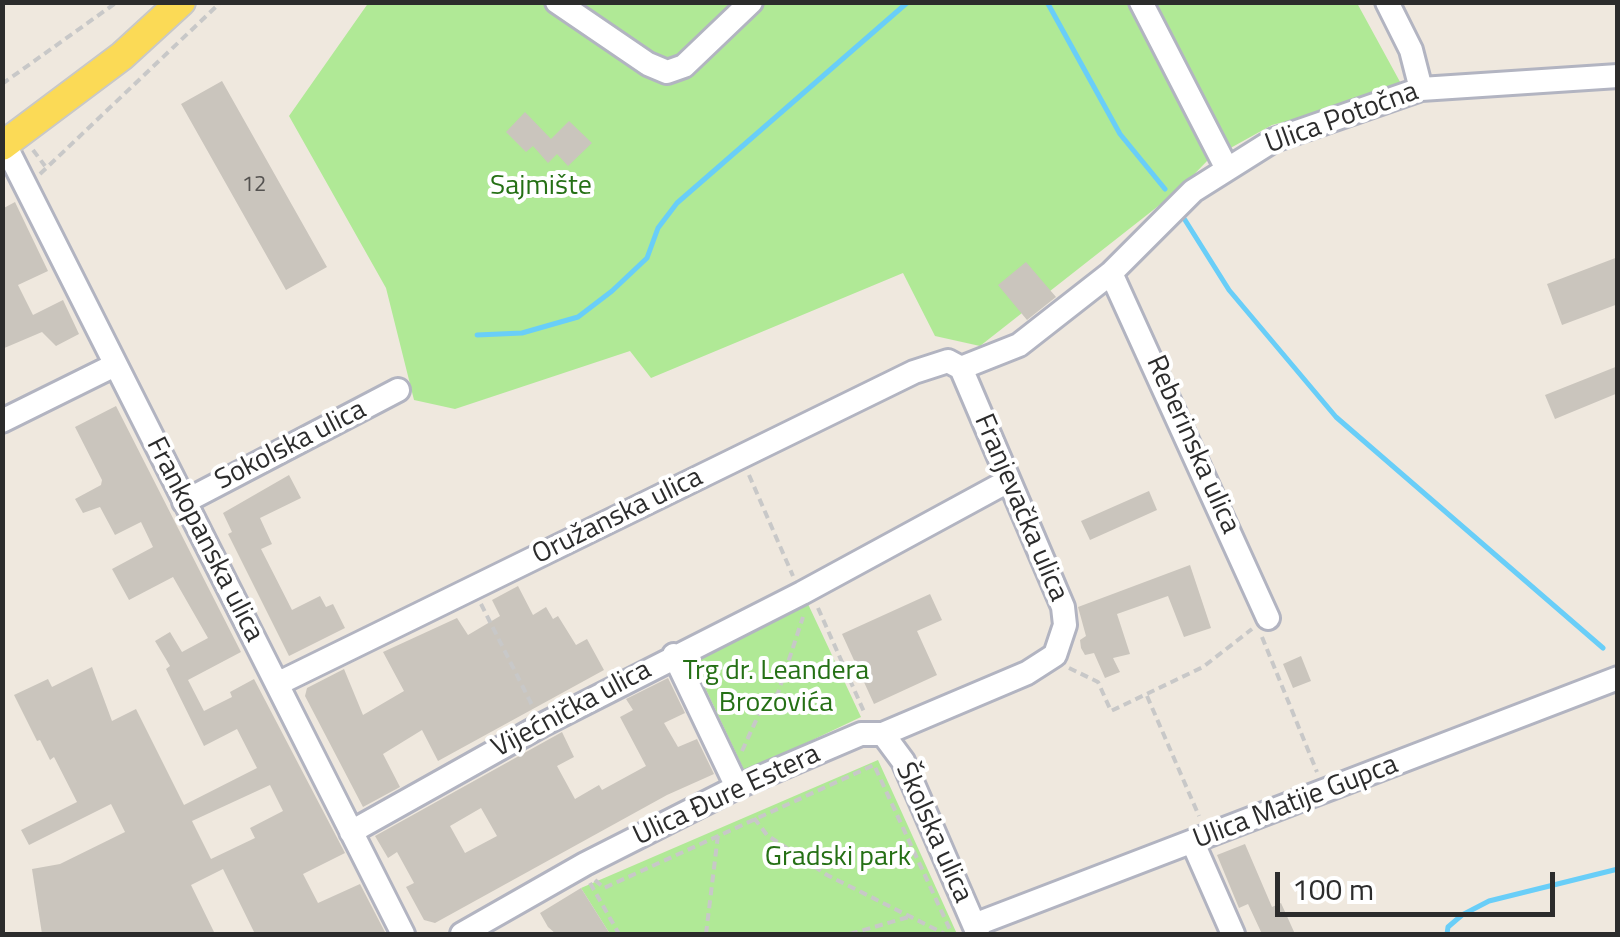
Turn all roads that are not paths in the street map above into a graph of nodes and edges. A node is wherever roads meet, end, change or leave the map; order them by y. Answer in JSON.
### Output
{"nodes":[{"id":1,"x":181,"y":2,"type":"edge"},
{"id":2,"x":558,"y":2,"type":"edge"},
{"id":3,"x":751,"y":2,"type":"edge"},
{"id":4,"x":1141,"y":2,"type":"edge"},
{"id":5,"x":1386,"y":2,"type":"edge"},
{"id":6,"x":1618,"y":76,"type":"edge"},
{"id":7,"x":1421,"y":88,"type":"junction"},
{"id":8,"x":3,"y":146,"type":"edge"},
{"id":9,"x":1226,"y":166,"type":"junction"},
{"id":10,"x":1111,"y":273,"type":"junction"},
{"id":11,"x":116,"y":365,"type":"junction"},
{"id":12,"x":962,"y":368,"type":"junction"},
{"id":13,"x":398,"y":390,"type":"dead end"},
{"id":14,"x":2,"y":421,"type":"edge"},
{"id":15,"x":1008,"y":480,"type":"junction"},
{"id":16,"x":184,"y":502,"type":"junction"},
{"id":17,"x":1263,"y":621,"type":"road end"},
{"id":18,"x":674,"y":655,"type":"junction"},
{"id":19,"x":1055,"y":655,"type":"joint"},
{"id":20,"x":1618,"y":678,"type":"edge"},
{"id":21,"x":277,"y":684,"type":"junction"},
{"id":22,"x":875,"y":727,"type":"junction"},
{"id":23,"x":732,"y":778,"type":"junction"},
{"id":24,"x":351,"y":832,"type":"junction"},
{"id":25,"x":1200,"y":839,"type":"junction"},
{"id":26,"x":976,"y":930,"type":"edge"},
{"id":27,"x":403,"y":934,"type":"edge"},
{"id":28,"x":462,"y":934,"type":"edge"},
{"id":29,"x":1233,"y":934,"type":"edge"}],
"edges":[{"from":1,"to":8,"type":"main road"},
{"from":2,"to":3,"type":"street"},
{"from":4,"to":9,"type":"street"},
{"from":5,"to":7,"type":"street"},
{"from":6,"to":7,"type":"street","name":"Ulica Potočna"},
{"from":7,"to":9,"type":"street","name":"Ulica Potočna"},
{"from":8,"to":11,"type":"street","name":"Frankopanska ulica"},
{"from":9,"to":10,"type":"street","name":"Ulica Potočna"},
{"from":10,"to":12,"type":"street","name":"Ulica Potočna"},
{"from":10,"to":17,"type":"street","name":"Reberinska ulica"},
{"from":11,"to":14,"type":"street"},
{"from":11,"to":16,"type":"street","name":"Frankopanska ulica"},
{"from":12,"to":15,"type":"street","name":"Franjevačka ulica"},
{"from":12,"to":21,"type":"street","name":"Oružanska ulica"},
{"from":13,"to":16,"type":"street","name":"Sokolska ulica"},
{"from":15,"to":18,"type":"street","name":"Vijećnička ulica"},
{"from":15,"to":19,"type":"street","name":"Franjevačka ulica"},
{"from":16,"to":21,"type":"street","name":"Frankopanska ulica"},
{"from":18,"to":23,"type":"street"},
{"from":18,"to":24,"type":"street","name":"Vijećnička ulica"},
{"from":19,"to":22,"type":"street","name":"Ulica Đure Estera"},
{"from":20,"to":25,"type":"street","name":"Ulica Matije Gupca"},
{"from":21,"to":24,"type":"street","name":"Frankopanska ulica"},
{"from":22,"to":23,"type":"street","name":"Ulica Đure Estera"},
{"from":22,"to":26,"type":"street","name":"Školska ulica"},
{"from":23,"to":28,"type":"street","name":"Ulica Đure Estera"},
{"from":24,"to":27,"type":"street","name":"Frankopanska ulica"},
{"from":25,"to":26,"type":"street","name":"Ulica Matije Gupca"},
{"from":25,"to":29,"type":"street"}]}
